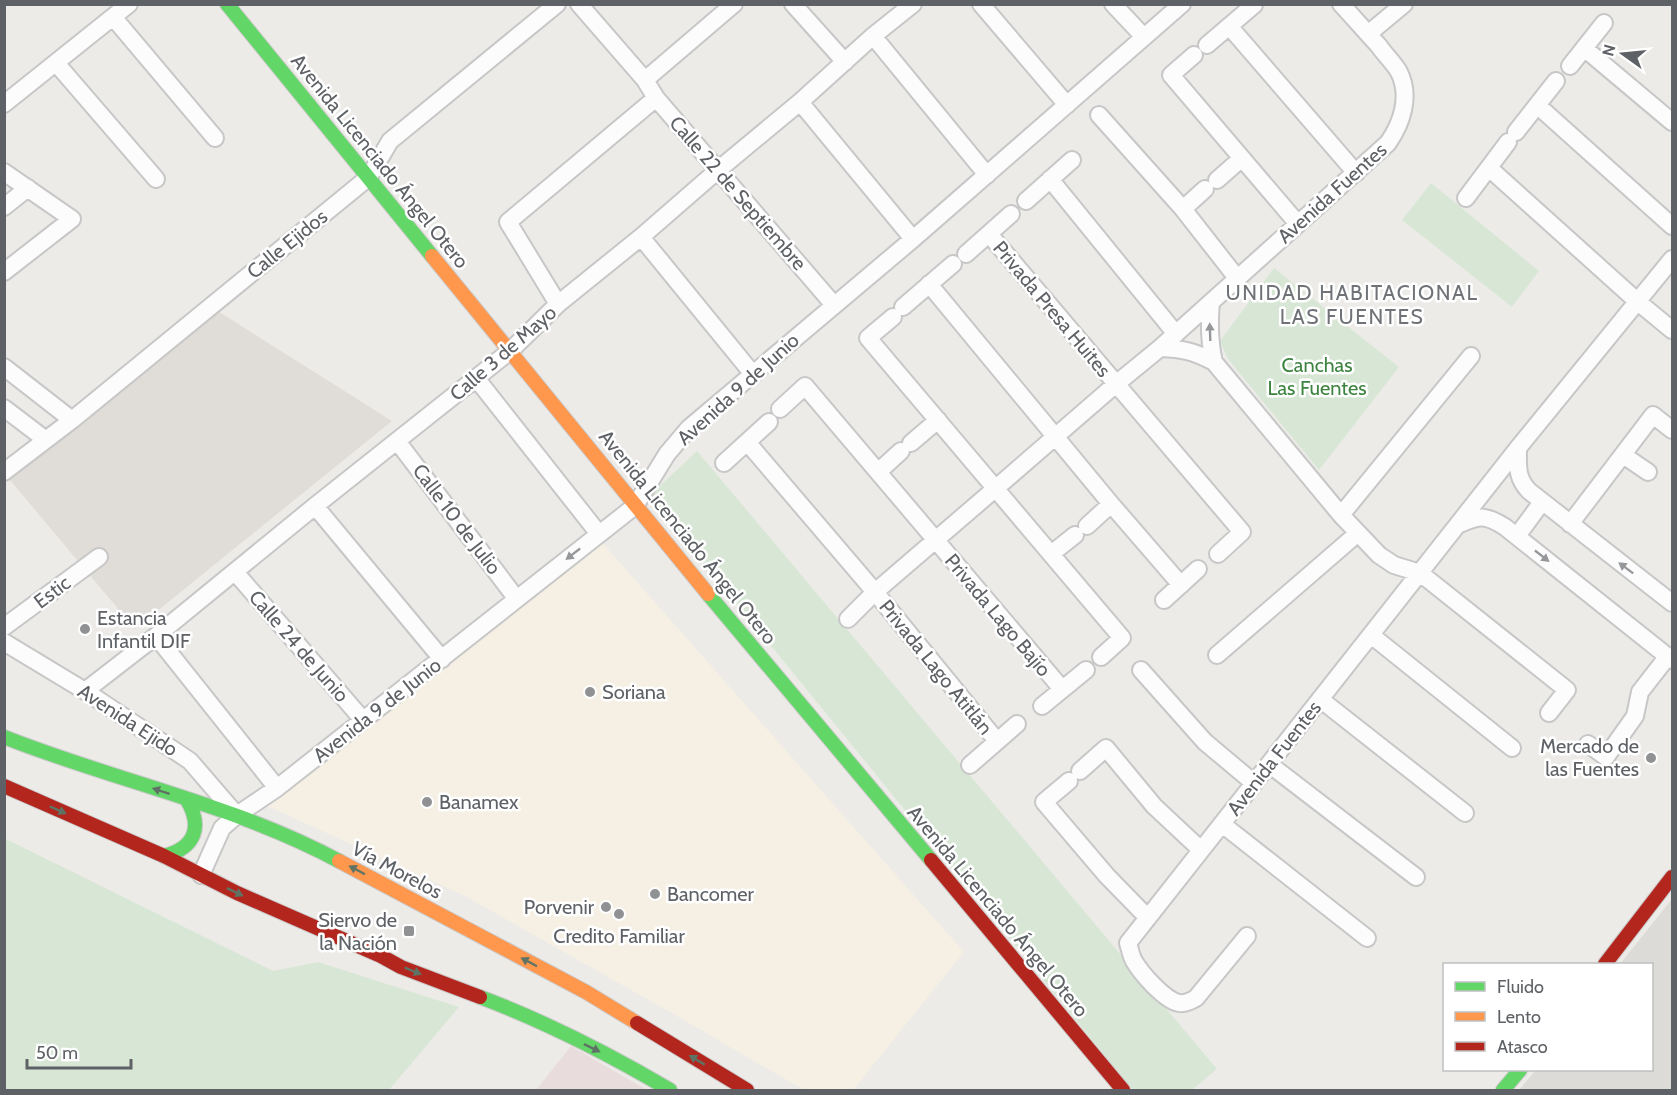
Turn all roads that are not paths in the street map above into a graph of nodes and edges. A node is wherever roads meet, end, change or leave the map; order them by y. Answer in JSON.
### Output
{"nodes":[{"id":1,"x":129,"y":4,"type":"edge"},
{"id":2,"x":227,"y":4,"type":"edge"},
{"id":3,"x":557,"y":4,"type":"edge"},
{"id":4,"x":579,"y":4,"type":"edge"},
{"id":5,"x":734,"y":4,"type":"edge"},
{"id":6,"x":793,"y":4,"type":"edge"},
{"id":7,"x":912,"y":4,"type":"edge"},
{"id":8,"x":981,"y":4,"type":"edge"},
{"id":9,"x":1113,"y":4,"type":"edge"},
{"id":10,"x":1182,"y":4,"type":"edge"},
{"id":11,"x":1341,"y":4,"type":"edge"},
{"id":12,"x":1404,"y":4,"type":"edge"},
{"id":13,"x":1254,"y":5,"type":"edge"},
{"id":14,"x":113,"y":17,"type":"junction"},
{"id":15,"x":1604,"y":23,"type":"dead end"},
{"id":16,"x":1229,"y":26,"type":"junction"},
{"id":17,"x":1368,"y":34,"type":"junction"},
{"id":18,"x":873,"y":36,"type":"junction"},
{"id":19,"x":1144,"y":37,"type":"junction"},
{"id":20,"x":1207,"y":45,"type":"dead end"},
{"id":21,"x":1584,"y":48,"type":"junction"},
{"id":22,"x":1194,"y":55,"type":"dead end"},
{"id":23,"x":845,"y":62,"type":"junction"},
{"id":24,"x":56,"y":63,"type":"junction"},
{"id":25,"x":1570,"y":66,"type":"dead end"},
{"id":26,"x":645,"y":80,"type":"junction"},
{"id":27,"x":1556,"y":81,"type":"dead end"},
{"id":28,"x":656,"y":98,"type":"junction"},
{"id":29,"x":800,"y":102,"type":"junction"},
{"id":30,"x":4,"y":104,"type":"edge"},
{"id":31,"x":1067,"y":105,"type":"junction"},
{"id":32,"x":1538,"y":105,"type":"junction"},
{"id":33,"x":1099,"y":115,"type":"dead end"},
{"id":34,"x":1672,"y":122,"type":"edge"},
{"id":35,"x":215,"y":138,"type":"dead end"},
{"id":36,"x":1242,"y":158,"type":"junction"},
{"id":37,"x":1072,"y":160,"type":"dead end"},
{"id":38,"x":1489,"y":168,"type":"junction"},
{"id":39,"x":718,"y":170,"type":"junction"},
{"id":40,"x":4,"y":172,"type":"edge"},
{"id":41,"x":1356,"y":173,"type":"junction"},
{"id":42,"x":987,"y":175,"type":"junction"},
{"id":43,"x":369,"y":177,"type":"junction"},
{"id":44,"x":156,"y":179,"type":"dead end"},
{"id":45,"x":1050,"y":179,"type":"junction"},
{"id":46,"x":28,"y":188,"type":"junction"},
{"id":47,"x":1466,"y":198,"type":"dead end"},
{"id":48,"x":1026,"y":201,"type":"dead end"},
{"id":49,"x":4,"y":207,"type":"edge"},
{"id":50,"x":1183,"y":209,"type":"junction"},
{"id":51,"x":1011,"y":214,"type":"dead end"},
{"id":52,"x":1298,"y":224,"type":"junction"},
{"id":53,"x":1672,"y":226,"type":"edge"},
{"id":54,"x":989,"y":234,"type":"junction"},
{"id":55,"x":641,"y":237,"type":"junction"},
{"id":56,"x":913,"y":239,"type":"junction"},
{"id":57,"x":1672,"y":259,"type":"edge"},
{"id":58,"x":4,"y":272,"type":"edge"},
{"id":59,"x":1237,"y":279,"type":"junction"},
{"id":60,"x":929,"y":284,"type":"junction"},
{"id":61,"x":1210,"y":302,"type":"junction"},
{"id":62,"x":1638,"y":302,"type":"junction"},
{"id":63,"x":558,"y":304,"type":"junction"},
{"id":64,"x":834,"y":305,"type":"junction"},
{"id":65,"x":1672,"y":330,"type":"edge"},
{"id":66,"x":1176,"y":334,"type":"junction"},
{"id":67,"x":1160,"y":348,"type":"junction"},
{"id":68,"x":510,"y":351,"type":"junction"},
{"id":69,"x":1471,"y":356,"type":"dead end"},
{"id":70,"x":1214,"y":362,"type":"junction"},
{"id":71,"x":4,"y":367,"type":"edge"},
{"id":72,"x":752,"y":373,"type":"junction"},
{"id":73,"x":476,"y":378,"type":"junction"},
{"id":74,"x":1116,"y":384,"type":"junction"},
{"id":75,"x":4,"y":408,"type":"edge"},
{"id":76,"x":72,"y":420,"type":"junction"},
{"id":77,"x":938,"y":420,"type":"junction"},
{"id":78,"x":1672,"y":430,"type":"edge"},
{"id":79,"x":1055,"y":436,"type":"junction"},
{"id":80,"x":46,"y":440,"type":"junction"},
{"id":81,"x":397,"y":441,"type":"junction"},
{"id":82,"x":747,"y":442,"type":"junction"},
{"id":83,"x":1518,"y":448,"type":"junction"},
{"id":84,"x":1623,"y":455,"type":"junction"},
{"id":85,"x":724,"y":463,"type":"dead end"},
{"id":86,"x":4,"y":472,"type":"edge"},
{"id":87,"x":878,"y":472,"type":"junction"},
{"id":88,"x":1648,"y":472,"type":"dead end"},
{"id":89,"x":996,"y":488,"type":"junction"},
{"id":90,"x":1542,"y":502,"type":"junction"},
{"id":91,"x":1111,"y":504,"type":"junction"},
{"id":92,"x":315,"y":506,"type":"junction"},
{"id":93,"x":635,"y":506,"type":"junction"},
{"id":94,"x":1341,"y":515,"type":"junction"},
{"id":95,"x":1570,"y":524,"type":"junction"},
{"id":96,"x":1456,"y":526,"type":"junction"},
{"id":97,"x":1358,"y":533,"type":"junction"},
{"id":98,"x":599,"y":534,"type":"junction"},
{"id":99,"x":1517,"y":536,"type":"junction"},
{"id":100,"x":935,"y":540,"type":"junction"},
{"id":101,"x":1051,"y":554,"type":"junction"},
{"id":102,"x":1218,"y":554,"type":"dead end"},
{"id":103,"x":99,"y":557,"type":"dead end"},
{"id":104,"x":1198,"y":569,"type":"dead end"},
{"id":105,"x":235,"y":572,"type":"junction"},
{"id":106,"x":1420,"y":573,"type":"junction"},
{"id":107,"x":1181,"y":585,"type":"junction"},
{"id":108,"x":875,"y":592,"type":"junction"},
{"id":109,"x":516,"y":598,"type":"junction"},
{"id":110,"x":1164,"y":600,"type":"dead end"},
{"id":111,"x":1672,"y":603,"type":"edge"},
{"id":112,"x":848,"y":619,"type":"dead end"},
{"id":113,"x":4,"y":627,"type":"edge"},
{"id":114,"x":1371,"y":635,"type":"junction"},
{"id":115,"x":156,"y":636,"type":"junction"},
{"id":116,"x":4,"y":642,"type":"edge"},
{"id":117,"x":1217,"y":655,"type":"dead end"},
{"id":118,"x":1101,"y":657,"type":"dead end"},
{"id":119,"x":1670,"y":658,"type":"edge"},
{"id":120,"x":442,"y":659,"type":"junction"},
{"id":121,"x":1086,"y":670,"type":"dead end"},
{"id":122,"x":1141,"y":670,"type":"dead end"},
{"id":123,"x":1062,"y":690,"type":"junction"},
{"id":124,"x":85,"y":691,"type":"junction"},
{"id":125,"x":1320,"y":699,"type":"junction"},
{"id":126,"x":1042,"y":706,"type":"dead end"},
{"id":127,"x":1549,"y":713,"type":"dead end"},
{"id":128,"x":363,"y":720,"type":"junction"},
{"id":129,"x":1017,"y":724,"type":"dead end"},
{"id":130,"x":4,"y":737,"type":"edge"},
{"id":131,"x":997,"y":741,"type":"junction"},
{"id":132,"x":1588,"y":744,"type":"dead end"},
{"id":133,"x":1512,"y":748,"type":"dead end"},
{"id":134,"x":1269,"y":764,"type":"junction"},
{"id":135,"x":970,"y":765,"type":"dead end"},
{"id":136,"x":1254,"y":783,"type":"junction"},
{"id":137,"x":4,"y":786,"type":"edge"},
{"id":138,"x":277,"y":788,"type":"junction"},
{"id":139,"x":187,"y":800,"type":"junction"},
{"id":140,"x":1465,"y":813,"type":"dead end"},
{"id":141,"x":237,"y":815,"type":"junction"},
{"id":142,"x":1222,"y":824,"type":"junction"},
{"id":143,"x":1201,"y":850,"type":"junction"},
{"id":144,"x":164,"y":856,"type":"junction"},
{"id":145,"x":201,"y":874,"type":"junction"},
{"id":146,"x":1672,"y":877,"type":"edge"},
{"id":147,"x":1416,"y":878,"type":"dead end"},
{"id":148,"x":1148,"y":918,"type":"junction"},
{"id":149,"x":1247,"y":936,"type":"dead end"},
{"id":150,"x":1367,"y":938,"type":"dead end"},
{"id":151,"x":1606,"y":963,"type":"edge"},
{"id":152,"x":1519,"y":1071,"type":"edge"},
{"id":153,"x":670,"y":1090,"type":"edge"},
{"id":154,"x":747,"y":1090,"type":"edge"},
{"id":155,"x":1123,"y":1090,"type":"edge"},
{"id":156,"x":1503,"y":1090,"type":"edge"}],
"edges":[{"from":1,"to":14,"type":"street"},
{"from":2,"to":43,"type":"main road","name":"Avenida Licenciado Ángel Otero"},
{"from":3,"to":43,"type":"street","name":"Calle Ejidos"},
{"from":4,"to":26,"type":"street","name":"Calle 22 de Septiembre"},
{"from":5,"to":26,"type":"street"},
{"from":6,"to":23,"type":"street"},
{"from":7,"to":18,"type":"street","name":"Calle 3 de Mayo"},
{"from":8,"to":31,"type":"street"},
{"from":9,"to":19,"type":"street"},
{"from":10,"to":19,"type":"street","name":"Avenida 9 de Junio"},
{"from":11,"to":17,"type":"street","name":"Avenida Fuentes"},
{"from":12,"to":17,"type":"street"},
{"from":13,"to":16,"type":"street"},
{"from":14,"to":24,"type":"street"},
{"from":14,"to":35,"type":"street"},
{"from":15,"to":21,"type":"street"},
{"from":16,"to":20,"type":"street"},
{"from":16,"to":41,"type":"street"},
{"from":17,"to":41,"type":"street","name":"Avenida Fuentes"},
{"from":18,"to":23,"type":"street","name":"Calle 3 de Mayo"},
{"from":18,"to":42,"type":"street"},
{"from":19,"to":31,"type":"street","name":"Avenida 9 de Junio"},
{"from":21,"to":25,"type":"street"},
{"from":21,"to":34,"type":"street"},
{"from":22,"to":36,"type":"street"},
{"from":23,"to":29,"type":"street","name":"Calle 3 de Mayo"},
{"from":24,"to":30,"type":"street"},
{"from":24,"to":44,"type":"street"},
{"from":26,"to":28,"type":"street","name":"Calle 22 de Septiembre"},
{"from":27,"to":32,"type":"street"},
{"from":28,"to":39,"type":"street","name":"Calle 22 de Septiembre"},
{"from":28,"to":63,"type":"street"},
{"from":29,"to":39,"type":"street","name":"Calle 3 de Mayo"},
{"from":29,"to":56,"type":"street"},
{"from":31,"to":42,"type":"street","name":"Avenida 9 de Junio"},
{"from":32,"to":38,"type":"street"},
{"from":32,"to":53,"type":"street"},
{"from":33,"to":50,"type":"street"},
{"from":36,"to":50,"type":"street"},
{"from":36,"to":52,"type":"street"},
{"from":37,"to":45,"type":"street"},
{"from":38,"to":47,"type":"street"},
{"from":38,"to":62,"type":"street"},
{"from":39,"to":55,"type":"street","name":"Calle 3 de Mayo"},
{"from":39,"to":64,"type":"street","name":"Calle 22 de Septiembre"},
{"from":40,"to":46,"type":"street"},
{"from":41,"to":52,"type":"street","name":"Avenida Fuentes"},
{"from":42,"to":56,"type":"street","name":"Avenida 9 de Junio"},
{"from":43,"to":68,"type":"main road","name":"Avenida Licenciado Ángel Otero"},
{"from":43,"to":76,"type":"street","name":"Calle Ejidos"},
{"from":45,"to":48,"type":"street"},
{"from":45,"to":66,"type":"street"},
{"from":46,"to":49,"type":"street"},
{"from":46,"to":58,"type":"street"},
{"from":50,"to":59,"type":"street"},
{"from":51,"to":54,"type":"street","name":"Privada Presa Huites"},
{"from":52,"to":59,"type":"street","name":"Avenida Fuentes"},
{"from":54,"to":60,"type":"street","name":"Privada Presa Huites"},
{"from":54,"to":74,"type":"street","name":"Privada Presa Huites"},
{"from":55,"to":63,"type":"street","name":"Calle 3 de Mayo"},
{"from":55,"to":72,"type":"street"},
{"from":56,"to":64,"type":"street","name":"Avenida 9 de Junio"},
{"from":57,"to":62,"type":"street","name":"Avenida Fuentes"},
{"from":59,"to":61,"type":"street","name":"Avenida Fuentes"},
{"from":60,"to":77,"type":"street","name":"Privada Presa Huites"},
{"from":60,"to":79,"type":"street"},
{"from":61,"to":66,"type":"street","name":"Avenida Fuentes"},
{"from":70,"to":61,"type":"street","one_way":true},
{"from":62,"to":65,"type":"street"},
{"from":62,"to":83,"type":"street","name":"Avenida Fuentes"},
{"from":63,"to":68,"type":"street","name":"Calle 3 de Mayo"},
{"from":64,"to":72,"type":"street","name":"Avenida 9 de Junio"},
{"from":66,"to":67,"type":"street","name":"Avenida Fuentes"},
{"from":67,"to":70,"type":"street"},
{"from":67,"to":74,"type":"street","name":"Avenida Fuentes"},
{"from":68,"to":73,"type":"street","name":"Calle 3 de Mayo"},
{"from":68,"to":93,"type":"main road","name":"Avenida Licenciado Ángel Otero"},
{"from":69,"to":94,"type":"street"},
{"from":70,"to":94,"type":"street"},
{"from":71,"to":76,"type":"street"},
{"from":72,"to":93,"type":"street","name":"Avenida 9 de Junio"},
{"from":73,"to":81,"type":"street","name":"Calle 3 de Mayo"},
{"from":73,"to":98,"type":"street"},
{"from":74,"to":79,"type":"street","name":"Avenida Fuentes"},
{"from":74,"to":102,"type":"street","name":"Privada Presa Huites"},
{"from":75,"to":80,"type":"street"},
{"from":76,"to":80,"type":"street","name":"Calle Ejidos"},
{"from":77,"to":87,"type":"street"},
{"from":77,"to":89,"type":"street"},
{"from":78,"to":84,"type":"street"},
{"from":79,"to":89,"type":"street","name":"Avenida Fuentes"},
{"from":79,"to":91,"type":"street"},
{"from":80,"to":86,"type":"street","name":"Calle Ejidos"},
{"from":81,"to":92,"type":"street","name":"Calle 3 de Mayo"},
{"from":81,"to":109,"type":"street","name":"Calle 10 de Julio"},
{"from":82,"to":85,"type":"street"},
{"from":82,"to":87,"type":"street","name":"Privada Lago Bajío"},
{"from":82,"to":108,"type":"street","name":"Privada Lago Atitlán"},
{"from":83,"to":90,"type":"street"},
{"from":83,"to":96,"type":"street","name":"Avenida Fuentes"},
{"from":84,"to":88,"type":"street"},
{"from":84,"to":95,"type":"street"},
{"from":87,"to":100,"type":"street","name":"Privada Lago Bajío"},
{"from":89,"to":100,"type":"street","name":"Avenida Fuentes"},
{"from":89,"to":101,"type":"street"},
{"from":90,"to":95,"type":"street"},
{"from":90,"to":99,"type":"street"},
{"from":91,"to":101,"type":"street"},
{"from":91,"to":107,"type":"street"},
{"from":92,"to":105,"type":"street","name":"Calle 3 de Mayo"},
{"from":92,"to":120,"type":"street"},
{"from":93,"to":98,"type":"street","name":"Avenida 9 de Junio"},
{"from":93,"to":155,"type":"main road","name":"Avenida Licenciado Ángel Otero"},
{"from":94,"to":97,"type":"street"},
{"from":111,"to":95,"type":"street","one_way":true},
{"from":96,"to":99,"type":"street"},
{"from":96,"to":106,"type":"street","name":"Avenida Fuentes"},
{"from":97,"to":106,"type":"street"},
{"from":97,"to":117,"type":"street"},
{"from":98,"to":109,"type":"street","name":"Avenida 9 de Junio","one_way":true},
{"from":99,"to":119,"type":"street","one_way":true},
{"from":100,"to":108,"type":"street","name":"Avenida Fuentes"},
{"from":100,"to":123,"type":"street","name":"Privada Lago Bajío"},
{"from":101,"to":118,"type":"street"},
{"from":103,"to":113,"type":"street","name":"Estic"},
{"from":104,"to":107,"type":"street"},
{"from":105,"to":115,"type":"street","name":"Calle 3 de Mayo"},
{"from":105,"to":128,"type":"street","name":"Calle 24 de Junio"},
{"from":106,"to":114,"type":"street","name":"Avenida Fuentes"},
{"from":106,"to":127,"type":"street"},
{"from":107,"to":110,"type":"street"},
{"from":108,"to":112,"type":"street","name":"Avenida Fuentes"},
{"from":108,"to":131,"type":"street","name":"Privada Lago Atitlán"},
{"from":109,"to":120,"type":"street","name":"Avenida 9 de Junio"},
{"from":114,"to":125,"type":"street","name":"Avenida Fuentes"},
{"from":114,"to":133,"type":"street"},
{"from":115,"to":124,"type":"street","name":"Calle 3 de Mayo"},
{"from":115,"to":138,"type":"street"},
{"from":116,"to":124,"type":"street","name":"Avenida Ejido"},
{"from":119,"to":132,"type":"street"},
{"from":120,"to":128,"type":"street","name":"Avenida 9 de Junio"},
{"from":121,"to":123,"type":"street","name":"Privada Lago Bajío"},
{"from":122,"to":136,"type":"street"},
{"from":123,"to":126,"type":"street","name":"Privada Lago Bajío"},
{"from":124,"to":141,"type":"street","name":"Avenida Ejido"},
{"from":125,"to":134,"type":"street","name":"Avenida Fuentes"},
{"from":125,"to":140,"type":"street"},
{"from":128,"to":138,"type":"street","name":"Avenida 9 de Junio"},
{"from":129,"to":131,"type":"street","name":"Privada Lago Atitlán"},
{"from":139,"to":130,"type":"main road","name":"Vía Morelos","one_way":true},
{"from":131,"to":135,"type":"street","name":"Privada Lago Atitlán"},
{"from":134,"to":136,"type":"street","name":"Avenida Fuentes"},
{"from":134,"to":147,"type":"street"},
{"from":136,"to":142,"type":"street","name":"Avenida Fuentes"},
{"from":137,"to":144,"type":"main road","one_way":true},
{"from":138,"to":141,"type":"street","name":"Avenida 9 de Junio"},
{"from":139,"to":141,"type":"main road","name":"Vía Morelos"},
{"from":139,"to":144,"type":"main road"},
{"from":141,"to":145,"type":"street","name":"Avenida 9 de Junio"},
{"from":154,"to":141,"type":"main road","name":"Vía Morelos","one_way":true},
{"from":142,"to":143,"type":"street","name":"Avenida Fuentes"},
{"from":142,"to":150,"type":"street"},
{"from":143,"to":148,"type":"street","name":"Avenida Fuentes"},
{"from":143,"to":148,"type":"street"},
{"from":144,"to":145,"type":"main road"},
{"from":145,"to":153,"type":"main road","one_way":true},
{"from":146,"to":151,"type":"main road"},
{"from":148,"to":149,"type":"street","name":"Avenida Fuentes"},
{"from":152,"to":156,"type":"main road"}]}
